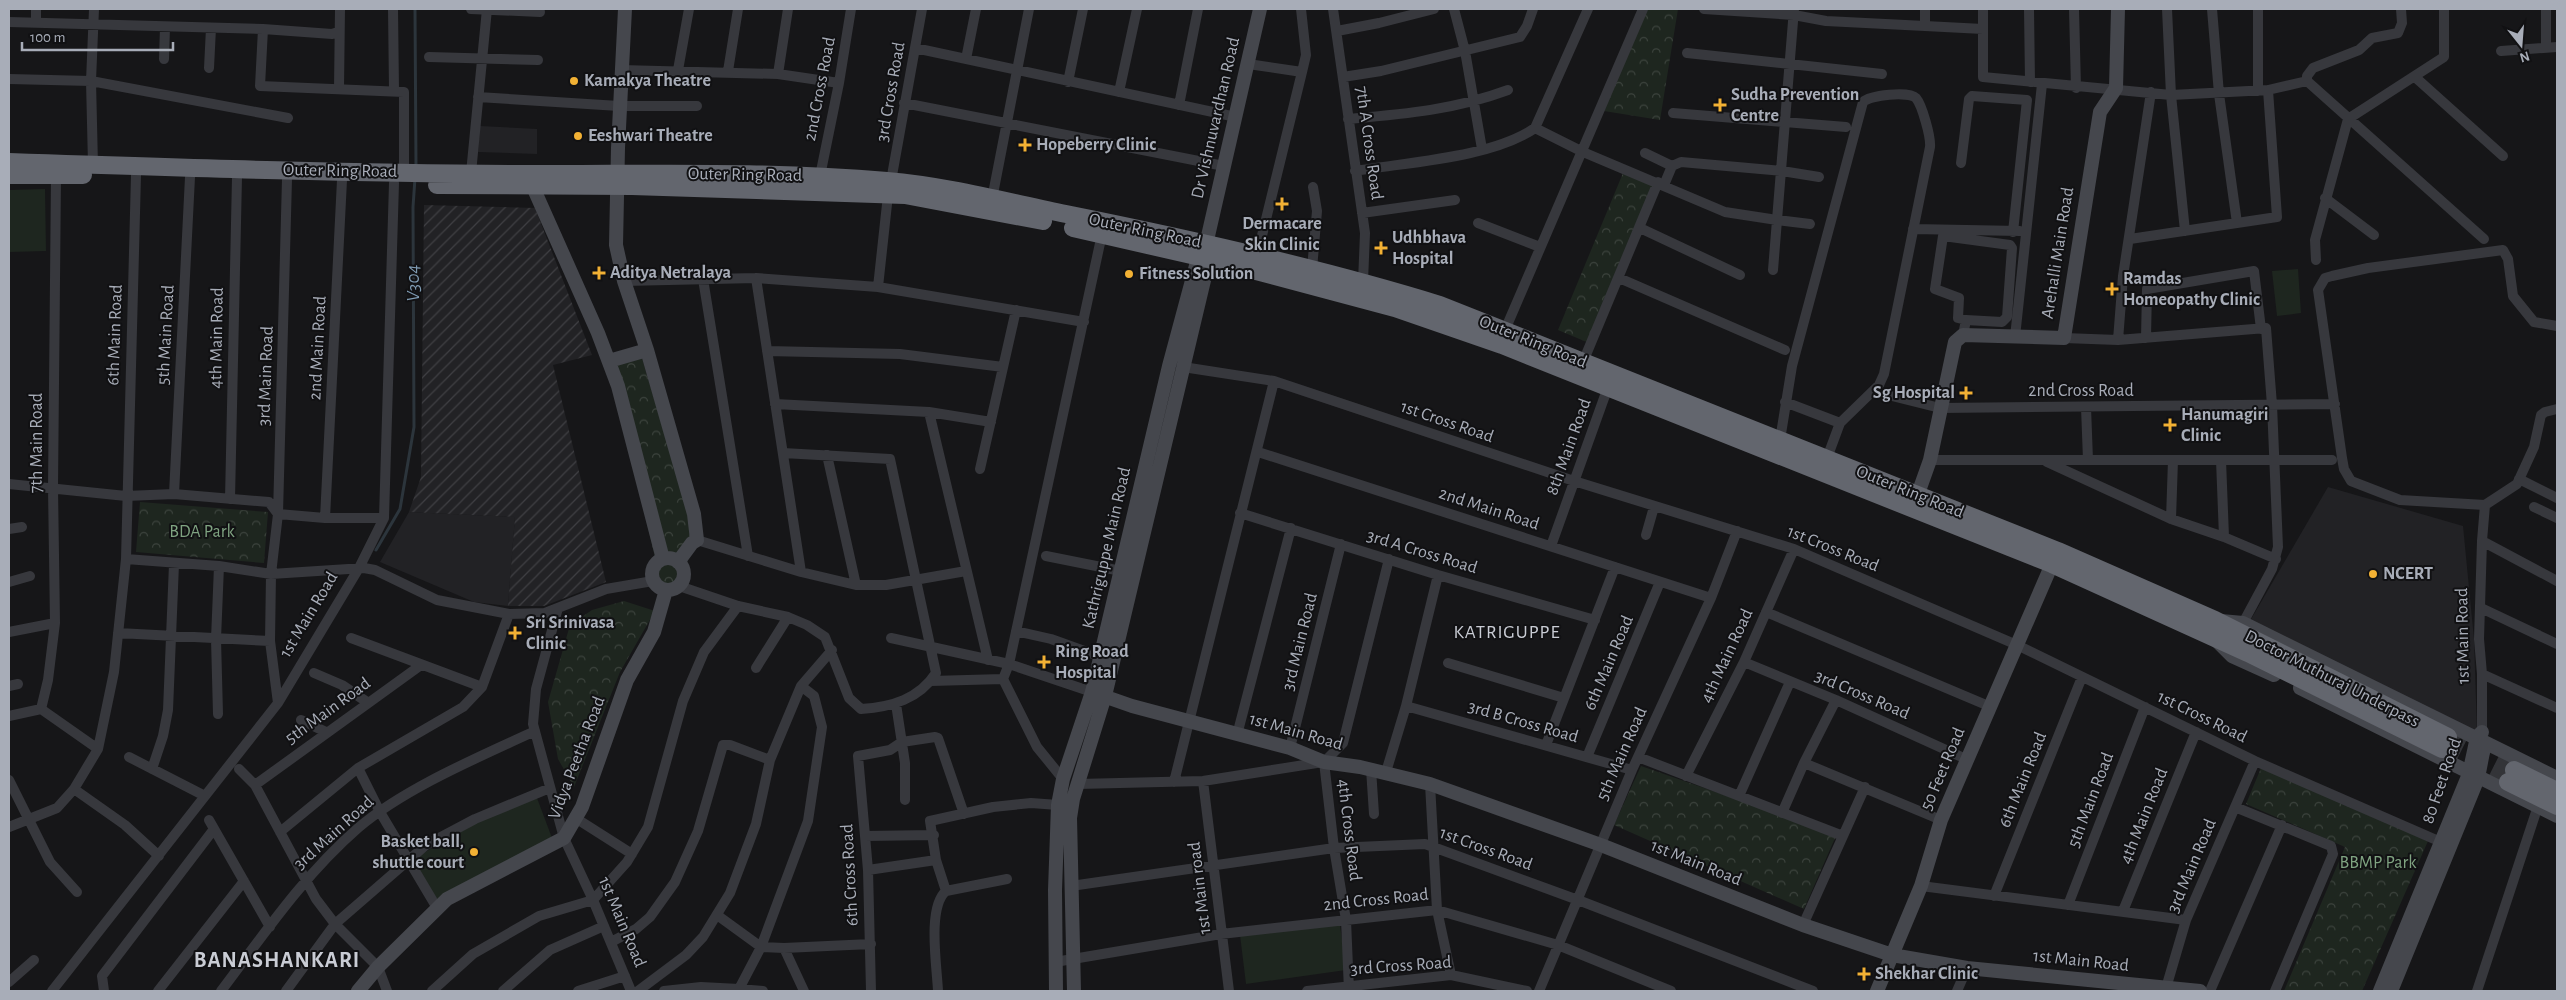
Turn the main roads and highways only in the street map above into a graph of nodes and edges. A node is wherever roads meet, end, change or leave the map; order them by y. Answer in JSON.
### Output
{"nodes":[{"id":1,"x":9,"y":162,"type":"edge"},
{"id":2,"x":9,"y":174,"type":"edge"},
{"id":3,"x":403,"y":178,"type":"junction"},
{"id":4,"x":431,"y":179,"type":"junction"},
{"id":5,"x":617,"y":179,"type":"junction"},
{"id":6,"x":890,"y":188,"type":"junction"},
{"id":7,"x":1206,"y":248,"type":"junction"},
{"id":8,"x":1915,"y":501,"type":"junction"},
{"id":9,"x":2213,"y":627,"type":"junction"},
{"id":10,"x":2445,"y":743,"type":"tunnel mouth"},
{"id":11,"x":2557,"y":791,"type":"edge"},
{"id":12,"x":2557,"y":806,"type":"edge"}],
"edges":[{"from":1,"to":3,"type":"highway","name":"Outer Ring Road"},
{"from":2,"to":3,"type":"highway","name":"Outer Ring Road"},
{"from":3,"to":4,"type":"highway","name":"Outer Ring Road"},
{"from":4,"to":5,"type":"highway","name":"Outer Ring Road"},
{"from":4,"to":5,"type":"highway","name":"Outer Ring Road"},
{"from":5,"to":6,"type":"highway","name":"Outer Ring Road"},
{"from":5,"to":6,"type":"highway","name":"Outer Ring Road"},
{"from":6,"to":7,"type":"highway","name":"Outer Ring Road"},
{"from":6,"to":7,"type":"highway","name":"Outer Ring Road"},
{"from":7,"to":8,"type":"highway","name":"Outer Ring Road"},
{"from":7,"to":8,"type":"highway","name":"Outer Ring Road"},
{"from":8,"to":9,"type":"highway","name":"Outer Ring Road"},
{"from":8,"to":9,"type":"highway","name":"Outer Ring Road"},
{"from":9,"to":10,"type":"highway","name":"Doctor Muthuraj Underpass"},
{"from":11,"to":12,"type":"highway"}]}
